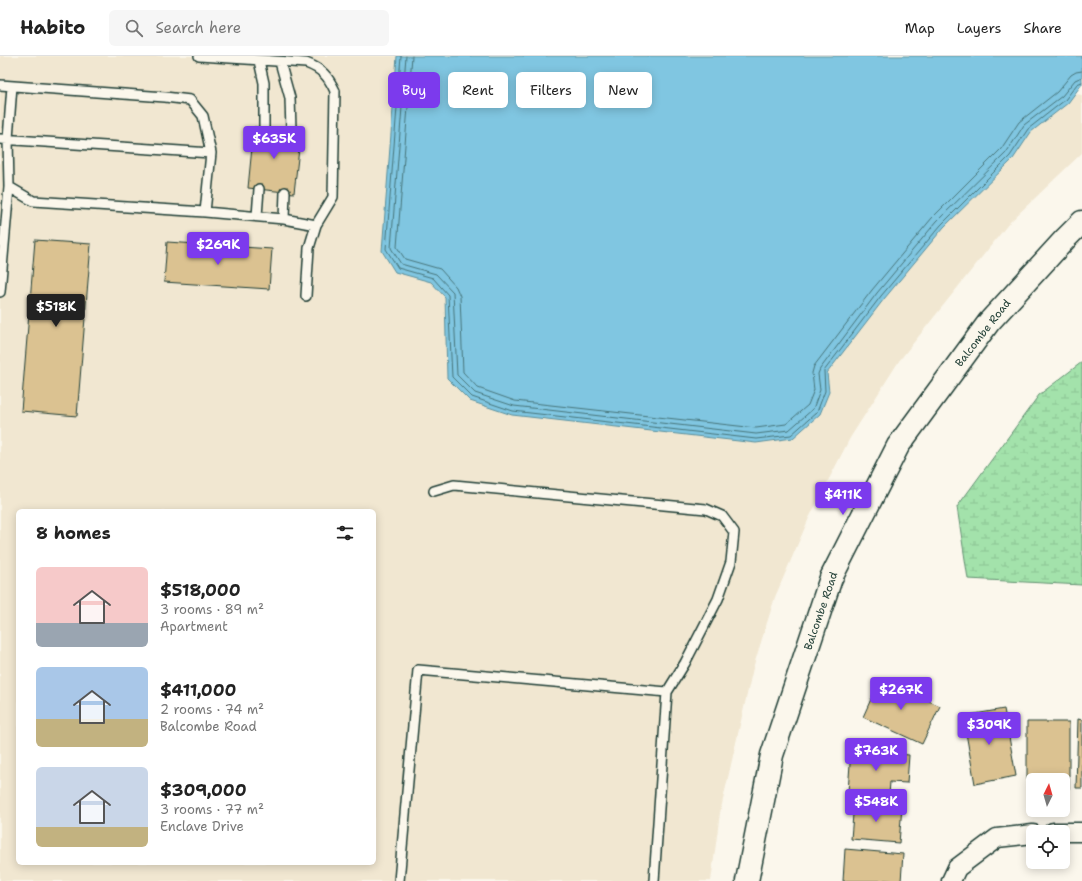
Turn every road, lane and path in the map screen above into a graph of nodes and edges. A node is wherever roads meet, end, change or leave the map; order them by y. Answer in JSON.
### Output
{"nodes":[{"id":1,"x":199,"y":56,"type":"edge"},
{"id":2,"x":259,"y":60,"type":"junction"},
{"id":3,"x":280,"y":62,"type":"junction"},
{"id":4,"x":0,"y":85,"type":"edge"},
{"id":5,"x":12,"y":86,"type":"junction"},
{"id":6,"x":264,"y":127,"type":"dead end"},
{"id":7,"x":291,"y":130,"type":"dead end"},
{"id":8,"x":4,"y":139,"type":"edge"},
{"id":9,"x":211,"y":154,"type":"junction"},
{"id":10,"x":4,"y":175,"type":"edge"},
{"id":11,"x":9,"y":187,"type":"junction"},
{"id":12,"x":259,"y":189,"type":"dead end"},
{"id":13,"x":285,"y":192,"type":"dead end"},
{"id":14,"x":205,"y":212,"type":"junction"},
{"id":15,"x":257,"y":216,"type":"junction"},
{"id":16,"x":284,"y":219,"type":"junction"},
{"id":17,"x":1082,"y":222,"type":"edge"},
{"id":18,"x":316,"y":225,"type":"junction"},
{"id":19,"x":0,"y":292,"type":"edge"},
{"id":20,"x":306,"y":296,"type":"dead end"},
{"id":21,"x":434,"y":491,"type":"dead end"},
{"id":22,"x":667,"y":692,"type":"junction"},
{"id":23,"x":1070,"y":832,"type":"edge"},
{"id":24,"x":1082,"y":832,"type":"edge"},
{"id":25,"x":1026,"y":835,"type":"edge"},
{"id":26,"x":399,"y":881,"type":"edge"},
{"id":27,"x":654,"y":881,"type":"edge"},
{"id":28,"x":747,"y":881,"type":"edge"},
{"id":29,"x":952,"y":881,"type":"edge"}],
"edges":[{"from":1,"to":2,"type":"lane"},
{"from":2,"to":3,"type":"lane"},
{"from":2,"to":6,"type":"lane"},
{"from":3,"to":7,"type":"lane"},
{"from":3,"to":18,"type":"lane"},
{"from":4,"to":5,"type":"lane"},
{"from":5,"to":8,"type":"lane"},
{"from":5,"to":9,"type":"lane"},
{"from":8,"to":9,"type":"lane"},
{"from":8,"to":10,"type":"lane"},
{"from":9,"to":14,"type":"lane"},
{"from":10,"to":11,"type":"lane"},
{"from":11,"to":14,"type":"lane"},
{"from":11,"to":19,"type":"lane"},
{"from":12,"to":15,"type":"lane"},
{"from":13,"to":16,"type":"lane"},
{"from":14,"to":15,"type":"lane"},
{"from":15,"to":16,"type":"lane"},
{"from":16,"to":18,"type":"lane"},
{"from":17,"to":28,"type":"street","name":"Balcombe Road"},
{"from":18,"to":20,"type":"lane"},
{"from":21,"to":22,"type":"lane"},
{"from":22,"to":26,"type":"lane"},
{"from":22,"to":27,"type":"lane"},
{"from":23,"to":24,"type":"street"},
{"from":25,"to":29,"type":"street"}]}
